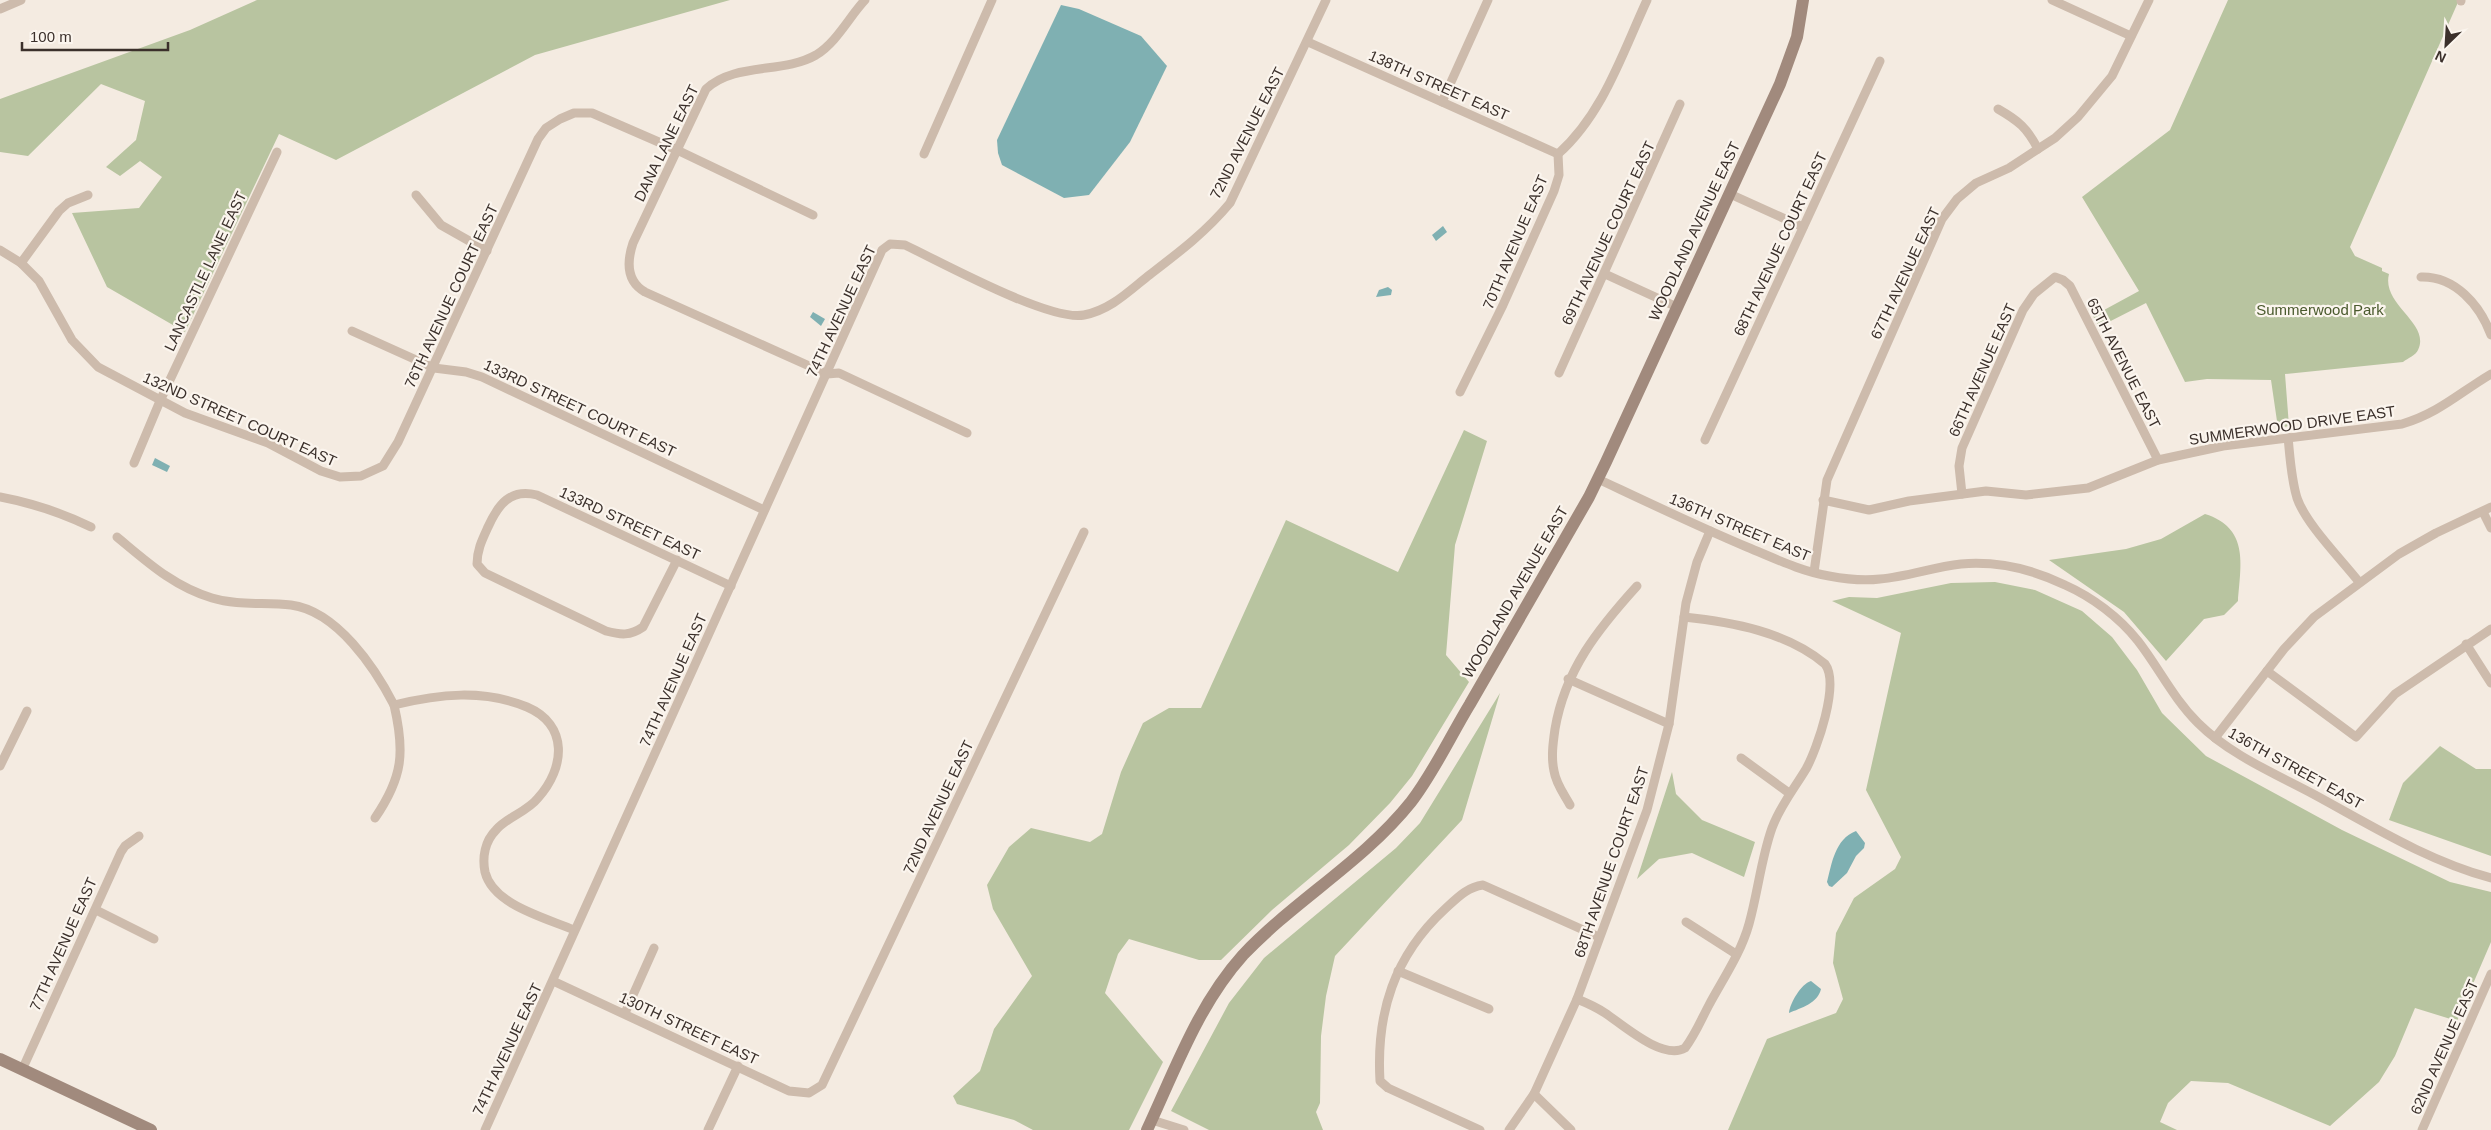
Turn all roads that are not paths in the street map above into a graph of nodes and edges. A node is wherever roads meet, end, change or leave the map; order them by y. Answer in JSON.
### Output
{"nodes":[{"id":1,"x":21,"y":0,"type":"edge"},
{"id":2,"x":865,"y":0,"type":"edge"},
{"id":3,"x":992,"y":0,"type":"edge"},
{"id":4,"x":1326,"y":0,"type":"edge"},
{"id":5,"x":1488,"y":0,"type":"edge"},
{"id":6,"x":1647,"y":0,"type":"edge"},
{"id":7,"x":1803,"y":0,"type":"edge"},
{"id":8,"x":2052,"y":0,"type":"edge"},
{"id":9,"x":2149,"y":0,"type":"edge"},
{"id":10,"x":8,"y":2,"type":"edge"},
{"id":11,"x":0,"y":9,"type":"edge"},
{"id":12,"x":2132,"y":36,"type":"junction"},
{"id":13,"x":1308,"y":42,"type":"junction"},
{"id":14,"x":1880,"y":61,"type":"dead end"},
{"id":15,"x":1442,"y":102,"type":"junction"},
{"id":16,"x":1680,"y":104,"type":"dead end"},
{"id":17,"x":1998,"y":109,"type":"dead end"},
{"id":18,"x":677,"y":150,"type":"junction"},
{"id":19,"x":2038,"y":150,"type":"junction"},
{"id":20,"x":277,"y":152,"type":"dead end"},
{"id":21,"x":924,"y":154,"type":"dead end"},
{"id":22,"x":1558,"y":154,"type":"junction"},
{"id":23,"x":416,"y":194,"type":"dead end"},
{"id":24,"x":1730,"y":194,"type":"junction"},
{"id":25,"x":88,"y":195,"type":"dead end"},
{"id":26,"x":813,"y":215,"type":"dead end"},
{"id":27,"x":1802,"y":227,"type":"junction"},
{"id":28,"x":890,"y":244,"type":"joint"},
{"id":29,"x":0,"y":250,"type":"edge"},
{"id":30,"x":487,"y":250,"type":"junction"},
{"id":31,"x":22,"y":263,"type":"junction"},
{"id":32,"x":1605,"y":274,"type":"junction"},
{"id":33,"x":2421,"y":277,"type":"dead end"},
{"id":34,"x":2063,"y":280,"type":"joint"},
{"id":35,"x":1677,"y":307,"type":"junction"},
{"id":36,"x":352,"y":331,"type":"dead end"},
{"id":37,"x":2491,"y":335,"type":"edge"},
{"id":38,"x":434,"y":368,"type":"junction"},
{"id":39,"x":1559,"y":373,"type":"dead end"},
{"id":40,"x":828,"y":374,"type":"junction"},
{"id":41,"x":2491,"y":374,"type":"edge"},
{"id":42,"x":1460,"y":392,"type":"dead end"},
{"id":43,"x":160,"y":402,"type":"junction"},
{"id":44,"x":967,"y":433,"type":"dead end"},
{"id":45,"x":2288,"y":437,"type":"junction"},
{"id":46,"x":1705,"y":440,"type":"dead end"},
{"id":47,"x":2158,"y":460,"type":"junction"},
{"id":48,"x":134,"y":463,"type":"dead end"},
{"id":49,"x":353,"y":477,"type":"joint"},
{"id":50,"x":1598,"y":479,"type":"junction"},
{"id":51,"x":1962,"y":494,"type":"junction"},
{"id":52,"x":0,"y":497,"type":"edge"},
{"id":53,"x":1823,"y":500,"type":"junction"},
{"id":54,"x":764,"y":510,"type":"junction"},
{"id":55,"x":2487,"y":510,"type":"edge"},
{"id":56,"x":92,"y":527,"type":"dead end"},
{"id":57,"x":2491,"y":528,"type":"edge"},
{"id":58,"x":1710,"y":531,"type":"junction"},
{"id":59,"x":1084,"y":532,"type":"dead end"},
{"id":60,"x":117,"y":537,"type":"dead end"},
{"id":61,"x":676,"y":560,"type":"junction"},
{"id":62,"x":1814,"y":572,"type":"junction"},
{"id":63,"x":2359,"y":582,"type":"junction"},
{"id":64,"x":731,"y":586,"type":"junction"},
{"id":65,"x":1637,"y":586,"type":"dead end"},
{"id":66,"x":1684,"y":617,"type":"junction"},
{"id":67,"x":2491,"y":629,"type":"edge"},
{"id":68,"x":2466,"y":644,"type":"junction"},
{"id":69,"x":2267,"y":671,"type":"junction"},
{"id":70,"x":1568,"y":679,"type":"junction"},
{"id":71,"x":2491,"y":683,"type":"edge"},
{"id":72,"x":394,"y":705,"type":"junction"},
{"id":73,"x":26,"y":710,"type":"dead end"},
{"id":74,"x":1669,"y":724,"type":"junction"},
{"id":75,"x":2215,"y":738,"type":"junction"},
{"id":76,"x":1741,"y":758,"type":"dead end"},
{"id":77,"x":0,"y":766,"type":"edge"},
{"id":78,"x":1789,"y":794,"type":"junction"},
{"id":79,"x":1570,"y":805,"type":"dead end"},
{"id":80,"x":375,"y":818,"type":"dead end"},
{"id":81,"x":139,"y":836,"type":"dead end"},
{"id":82,"x":2491,"y":878,"type":"edge"},
{"id":83,"x":96,"y":910,"type":"junction"},
{"id":84,"x":1686,"y":922,"type":"dead end"},
{"id":85,"x":574,"y":930,"type":"junction"},
{"id":86,"x":1599,"y":937,"type":"junction"},
{"id":87,"x":154,"y":939,"type":"dead end"},
{"id":88,"x":654,"y":948,"type":"dead end"},
{"id":89,"x":1736,"y":954,"type":"junction"},
{"id":90,"x":1398,"y":971,"type":"junction"},
{"id":91,"x":2491,"y":974,"type":"edge"},
{"id":92,"x":553,"y":981,"type":"junction"},
{"id":93,"x":1577,"y":999,"type":"junction"},
{"id":94,"x":1489,"y":1009,"type":"dead end"},
{"id":95,"x":625,"y":1013,"type":"junction"},
{"id":96,"x":0,"y":1059,"type":"edge"},
{"id":97,"x":738,"y":1066,"type":"junction"},
{"id":98,"x":22,"y":1070,"type":"junction"},
{"id":99,"x":814,"y":1091,"type":"joint"},
{"id":100,"x":1534,"y":1094,"type":"junction"},
{"id":101,"x":1149,"y":1125,"type":"edge"},
{"id":102,"x":151,"y":1130,"type":"edge"},
{"id":103,"x":485,"y":1130,"type":"edge"},
{"id":104,"x":708,"y":1130,"type":"edge"},
{"id":105,"x":1184,"y":1130,"type":"edge"},
{"id":106,"x":1480,"y":1130,"type":"edge"},
{"id":107,"x":1509,"y":1130,"type":"edge"},
{"id":108,"x":1571,"y":1130,"type":"edge"},
{"id":109,"x":2422,"y":1130,"type":"edge"}],
"edges":[{"from":1,"to":10,"type":"street"},
{"from":2,"to":18,"type":"street","name":"DANA LANE EAST"},
{"from":3,"to":21,"type":"street"},
{"from":4,"to":13,"type":"street","name":"72ND AVENUE EAST"},
{"from":5,"to":15,"type":"street"},
{"from":6,"to":22,"type":"street"},
{"from":7,"to":24,"type":"street","name":"WOODLAND AVENUE EAST"},
{"from":8,"to":12,"type":"street"},
{"from":9,"to":12,"type":"street","name":"67TH AVENUE EAST"},
{"from":10,"to":11,"type":"street"},
{"from":12,"to":19,"type":"street","name":"67TH AVENUE EAST"},
{"from":13,"to":15,"type":"street","name":"138TH STREET EAST"},
{"from":13,"to":28,"type":"street","name":"72ND AVENUE EAST"},
{"from":14,"to":27,"type":"street","name":"68TH AVENUE COURT EAST"},
{"from":15,"to":22,"type":"street","name":"138TH STREET EAST"},
{"from":16,"to":32,"type":"street","name":"69TH AVENUE COURT EAST"},
{"from":17,"to":19,"type":"street"},
{"from":18,"to":26,"type":"street"},
{"from":18,"to":30,"type":"street","name":"76TH AVENUE COURT EAST"},
{"from":18,"to":40,"type":"street","name":"DANA LANE EAST"},
{"from":19,"to":53,"type":"street","name":"67TH AVENUE EAST"},
{"from":20,"to":43,"type":"street","name":"LANCASTLE LANE EAST"},
{"from":22,"to":42,"type":"street","name":"70TH AVENUE EAST"},
{"from":23,"to":30,"type":"street"},
{"from":24,"to":27,"type":"street"},
{"from":24,"to":35,"type":"street","name":"WOODLAND AVENUE EAST"},
{"from":25,"to":31,"type":"street"},
{"from":27,"to":46,"type":"street","name":"68TH AVENUE COURT EAST"},
{"from":28,"to":40,"type":"street","name":"74TH AVENUE EAST"},
{"from":29,"to":31,"type":"street","name":"132ND STREET COURT EAST"},
{"from":30,"to":38,"type":"street","name":"76TH AVENUE COURT EAST"},
{"from":31,"to":43,"type":"street","name":"132ND STREET COURT EAST"},
{"from":32,"to":35,"type":"street"},
{"from":32,"to":39,"type":"street","name":"69TH AVENUE COURT EAST"},
{"from":33,"to":37,"type":"street"},
{"from":34,"to":47,"type":"street","name":"65TH AVENUE EAST"},
{"from":34,"to":51,"type":"street","name":"66TH AVENUE EAST"},
{"from":35,"to":50,"type":"street","name":"WOODLAND AVENUE EAST"},
{"from":36,"to":38,"type":"street","name":"133RD STREET COURT EAST"},
{"from":38,"to":49,"type":"street","name":"76TH AVENUE COURT EAST"},
{"from":38,"to":54,"type":"street","name":"133RD STREET COURT EAST"},
{"from":40,"to":44,"type":"street"},
{"from":40,"to":54,"type":"street","name":"74TH AVENUE EAST"},
{"from":41,"to":45,"type":"street","name":"SUMMERWOOD DRIVE EAST"},
{"from":43,"to":48,"type":"street","name":"LANCASTLE LANE EAST"},
{"from":43,"to":49,"type":"street","name":"132ND STREET COURT EAST"},
{"from":45,"to":47,"type":"street","name":"SUMMERWOOD DRIVE EAST"},
{"from":45,"to":63,"type":"street"},
{"from":47,"to":51,"type":"street","name":"SUMMERWOOD DRIVE EAST"},
{"from":50,"to":58,"type":"street","name":"136TH STREET EAST"},
{"from":50,"to":101,"type":"street","name":"WOODLAND AVENUE EAST"},
{"from":51,"to":53,"type":"street","name":"SUMMERWOOD DRIVE EAST"},
{"from":52,"to":56,"type":"street"},
{"from":53,"to":62,"type":"street","name":"67TH AVENUE EAST"},
{"from":54,"to":64,"type":"street","name":"74TH AVENUE EAST"},
{"from":55,"to":57,"type":"street"},
{"from":55,"to":63,"type":"street"},
{"from":58,"to":62,"type":"street","name":"136TH STREET EAST"},
{"from":58,"to":66,"type":"street","name":"68TH AVENUE COURT EAST"},
{"from":59,"to":99,"type":"street","name":"72ND AVENUE EAST"},
{"from":60,"to":72,"type":"street"},
{"from":61,"to":61,"type":"street","name":"133RD STREET EAST"},
{"from":61,"to":64,"type":"street","name":"133RD STREET EAST"},
{"from":62,"to":75,"type":"street","name":"136TH STREET EAST"},
{"from":63,"to":69,"type":"street"},
{"from":64,"to":85,"type":"street","name":"74TH AVENUE EAST"},
{"from":65,"to":70,"type":"street"},
{"from":66,"to":74,"type":"street","name":"68TH AVENUE COURT EAST"},
{"from":66,"to":78,"type":"street"},
{"from":67,"to":68,"type":"street"},
{"from":68,"to":69,"type":"street"},
{"from":68,"to":71,"type":"street"},
{"from":69,"to":75,"type":"street"},
{"from":70,"to":74,"type":"street"},
{"from":70,"to":79,"type":"street"},
{"from":72,"to":80,"type":"street"},
{"from":72,"to":85,"type":"street"},
{"from":73,"to":77,"type":"street"},
{"from":74,"to":86,"type":"street","name":"68TH AVENUE COURT EAST"},
{"from":75,"to":82,"type":"street","name":"136TH STREET EAST"},
{"from":76,"to":78,"type":"street"},
{"from":78,"to":89,"type":"street"},
{"from":81,"to":83,"type":"street","name":"77TH AVENUE EAST"},
{"from":83,"to":87,"type":"street"},
{"from":83,"to":98,"type":"street","name":"77TH AVENUE EAST"},
{"from":84,"to":89,"type":"street"},
{"from":85,"to":92,"type":"street","name":"74TH AVENUE EAST"},
{"from":86,"to":90,"type":"street"},
{"from":86,"to":93,"type":"street","name":"68TH AVENUE COURT EAST"},
{"from":88,"to":95,"type":"street"},
{"from":89,"to":93,"type":"street"},
{"from":90,"to":94,"type":"street"},
{"from":90,"to":106,"type":"street"},
{"from":91,"to":109,"type":"street","name":"62ND AVENUE EAST"},
{"from":92,"to":95,"type":"street","name":"130TH STREET EAST"},
{"from":92,"to":103,"type":"street","name":"74TH AVENUE EAST"},
{"from":93,"to":100,"type":"street","name":"68TH AVENUE COURT EAST"},
{"from":95,"to":97,"type":"street","name":"130TH STREET EAST"},
{"from":96,"to":98,"type":"street"},
{"from":97,"to":99,"type":"street","name":"130TH STREET EAST"},
{"from":97,"to":104,"type":"street"},
{"from":98,"to":102,"type":"street"},
{"from":100,"to":107,"type":"street","name":"68TH AVENUE COURT EAST"},
{"from":100,"to":108,"type":"street"},
{"from":101,"to":105,"type":"street"}]}
